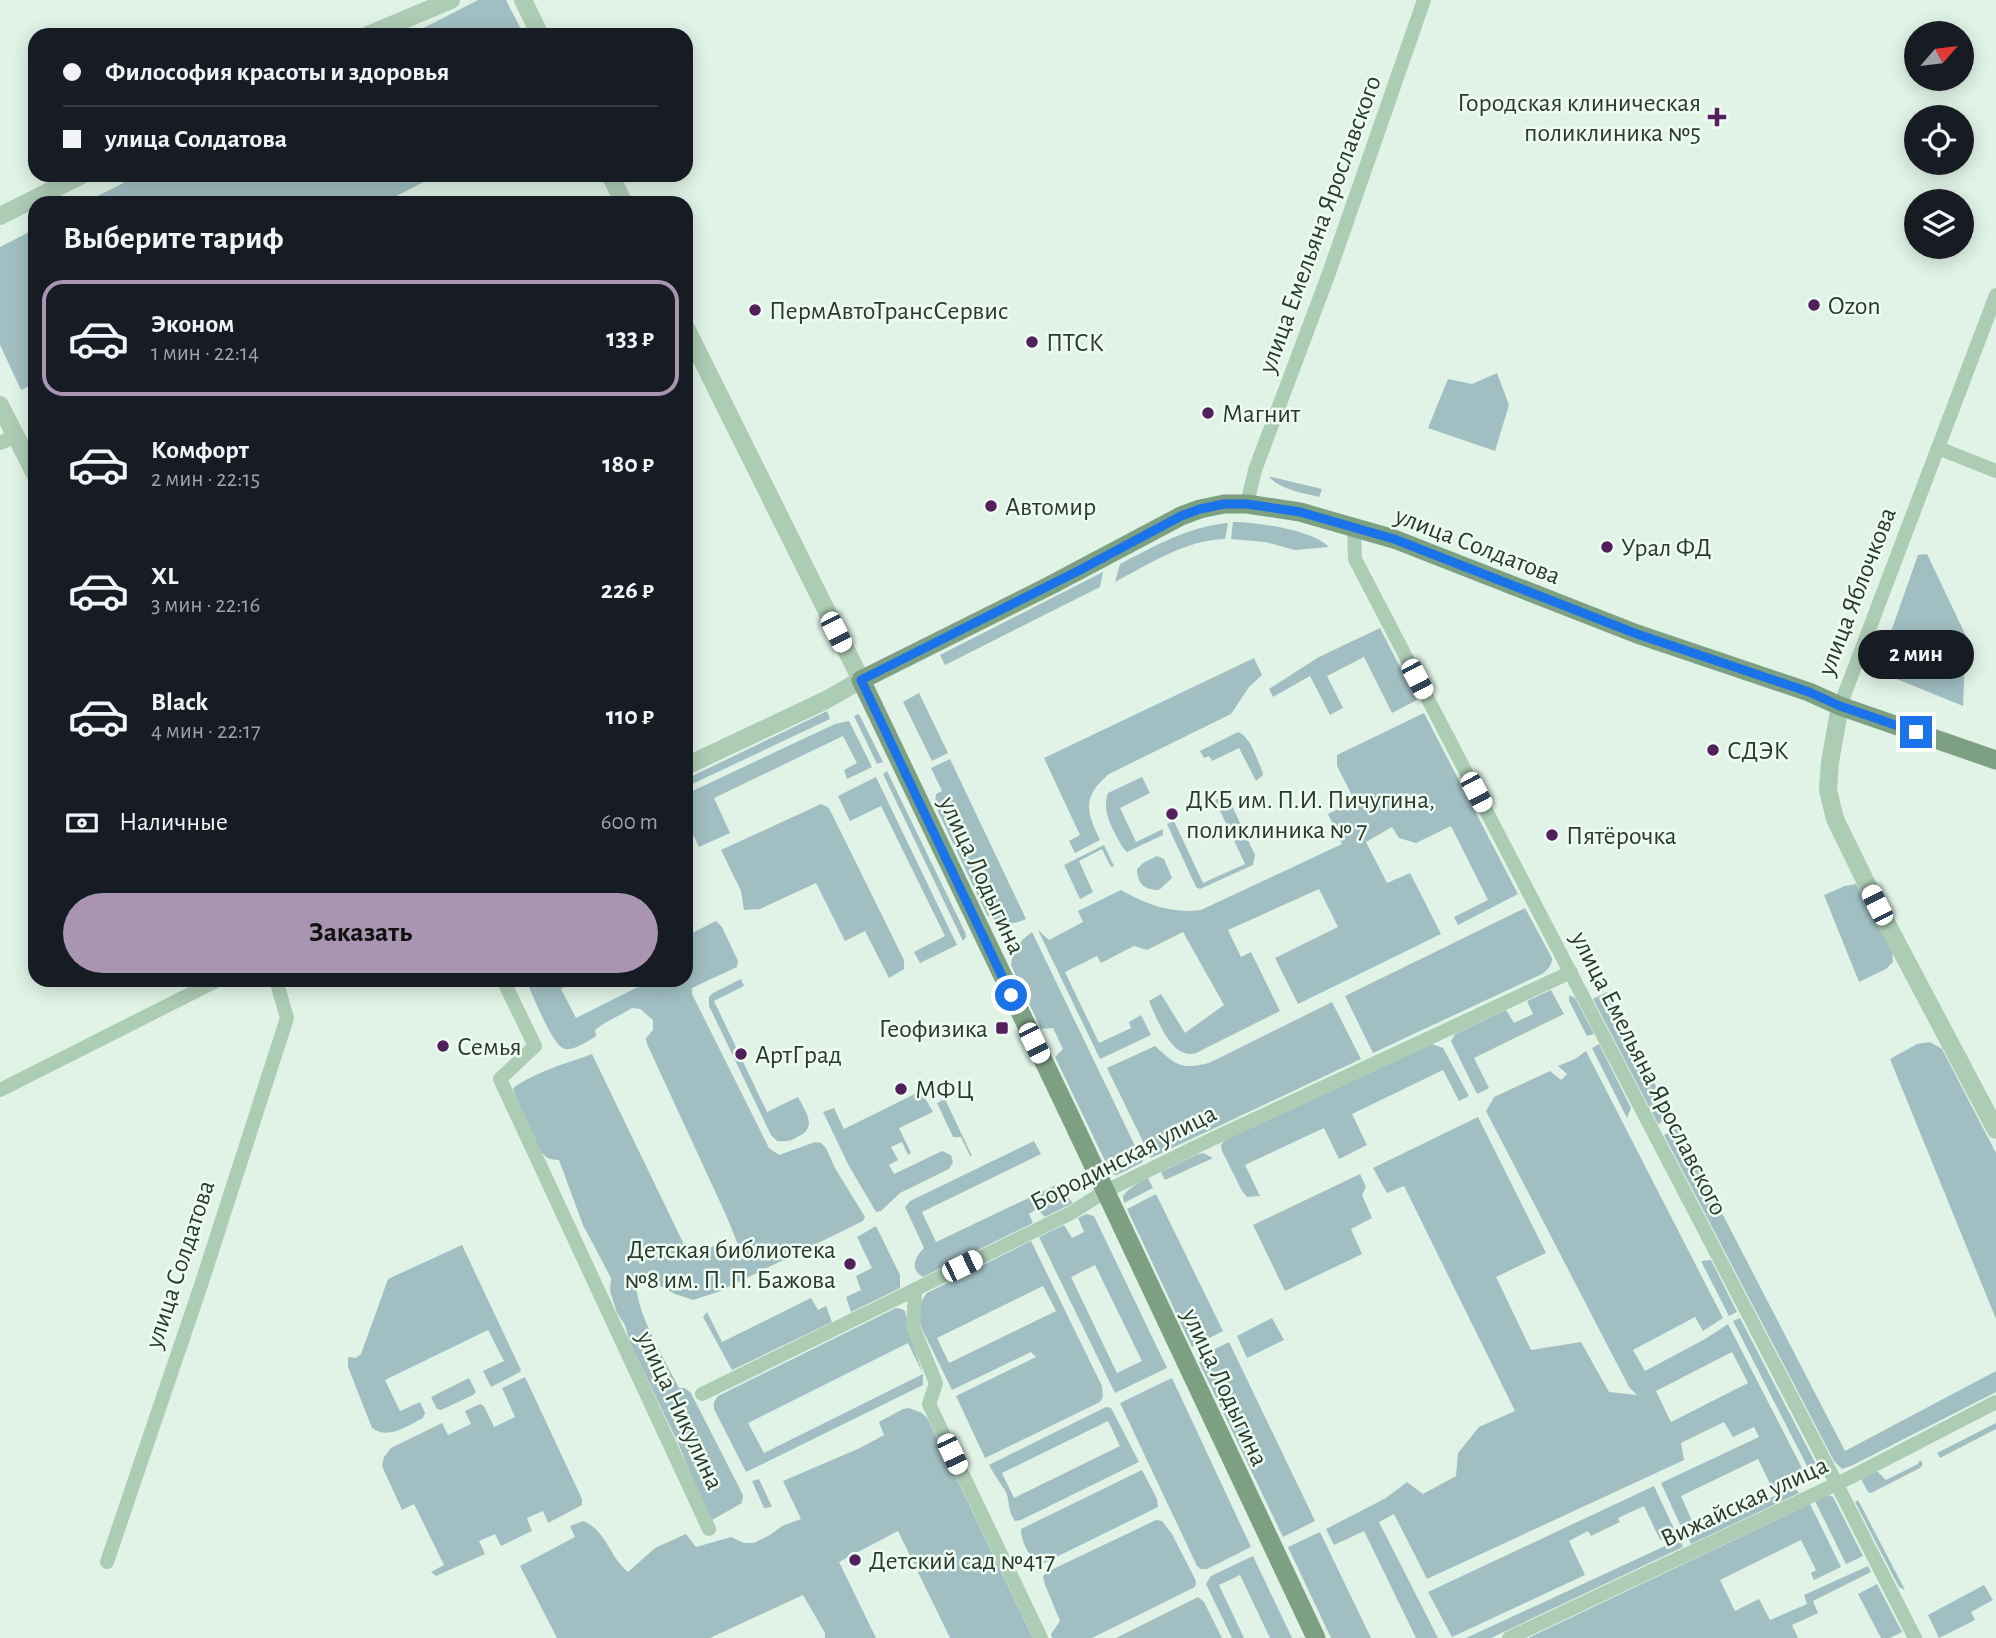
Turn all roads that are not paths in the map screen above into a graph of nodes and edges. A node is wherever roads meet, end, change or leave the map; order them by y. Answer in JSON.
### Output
{"nodes":[{"id":1,"x":451,"y":0,"type":"edge"},
{"id":2,"x":523,"y":0,"type":"edge"},
{"id":3,"x":1424,"y":0,"type":"edge"},
{"id":4,"x":385,"y":28,"type":"edge"},
{"id":5,"x":537,"y":28,"type":"edge"},
{"id":6,"x":68,"y":182,"type":"edge"},
{"id":7,"x":40,"y":196,"type":"edge"},
{"id":8,"x":28,"y":202,"type":"edge"},
{"id":9,"x":0,"y":216,"type":"edge"},
{"id":10,"x":1996,"y":295,"type":"edge"},
{"id":11,"x":693,"y":354,"type":"edge"},
{"id":12,"x":0,"y":405,"type":"edge"},
{"id":13,"x":8,"y":440,"type":"edge"},
{"id":14,"x":1938,"y":448,"type":"junction"},
{"id":15,"x":28,"y":465,"type":"edge"},
{"id":16,"x":1996,"y":471,"type":"edge"},
{"id":17,"x":1247,"y":504,"type":"junction"},
{"id":18,"x":1354,"y":528,"type":"junction"},
{"id":19,"x":861,"y":680,"type":"junction"},
{"id":20,"x":1840,"y":706,"type":"junction"},
{"id":21,"x":1996,"y":760,"type":"edge"},
{"id":22,"x":693,"y":763,"type":"edge"},
{"id":23,"x":1571,"y":972,"type":"junction"},
{"id":24,"x":204,"y":987,"type":"edge"},
{"id":25,"x":278,"y":987,"type":"edge"},
{"id":26,"x":506,"y":987,"type":"edge"},
{"id":27,"x":0,"y":1090,"type":"edge"},
{"id":28,"x":1996,"y":1130,"type":"edge"},
{"id":29,"x":1104,"y":1192,"type":"junction"},
{"id":30,"x":915,"y":1290,"type":"junction"},
{"id":31,"x":702,"y":1394,"type":"dead end"},
{"id":32,"x":1996,"y":1402,"type":"edge"},
{"id":33,"x":1836,"y":1484,"type":"junction"},
{"id":34,"x":709,"y":1529,"type":"dead end"},
{"id":35,"x":107,"y":1563,"type":"dead end"},
{"id":36,"x":1041,"y":1638,"type":"edge"},
{"id":37,"x":1316,"y":1638,"type":"edge"},
{"id":38,"x":1509,"y":1638,"type":"edge"},
{"id":39,"x":1915,"y":1638,"type":"edge"}],
"edges":[{"from":1,"to":4,"type":"street"},
{"from":2,"to":5,"type":"street"},
{"from":3,"to":17,"type":"street","name":"улица Емельяна Ярославского"},
{"from":6,"to":7,"type":"street"},
{"from":8,"to":9,"type":"street"},
{"from":10,"to":14,"type":"street","name":"улица Яблочкова"},
{"from":11,"to":19,"type":"street","name":"улица Лодыгина"},
{"from":12,"to":13,"type":"street"},
{"from":13,"to":15,"type":"street"},
{"from":14,"to":16,"type":"street"},
{"from":14,"to":20,"type":"street","name":"улица Яблочкова"},
{"from":17,"to":18,"type":"main road","name":"улица Солдатова"},
{"from":17,"to":19,"type":"main road","name":"улица Солдатова"},
{"from":18,"to":20,"type":"main road","name":"улица Солдатова"},
{"from":18,"to":23,"type":"street","name":"улица Емельяна Ярославского"},
{"from":19,"to":22,"type":"street","name":"улица Солдатова"},
{"from":19,"to":29,"type":"main road","name":"улица Лодыгина"},
{"from":20,"to":21,"type":"main road","name":"улица Солдатова"},
{"from":20,"to":28,"type":"street","name":"улица Яблочкова"},
{"from":23,"to":29,"type":"street","name":"Бородинская улица"},
{"from":23,"to":33,"type":"street","name":"улица Емельяна Ярославского"},
{"from":24,"to":27,"type":"street"},
{"from":25,"to":35,"type":"street","name":"улица Солдатова"},
{"from":26,"to":34,"type":"street","name":"улица Никулина"},
{"from":29,"to":30,"type":"street","name":"Бородинская улица"},
{"from":29,"to":37,"type":"main road","name":"улица Лодыгина"},
{"from":30,"to":31,"type":"street","name":"Бородинская улица"},
{"from":30,"to":36,"type":"street"},
{"from":32,"to":33,"type":"street","name":"Вижайская улица"},
{"from":33,"to":38,"type":"street","name":"Вижайская улица"},
{"from":33,"to":39,"type":"street","name":"улица Емельяна Ярославского"}]}
